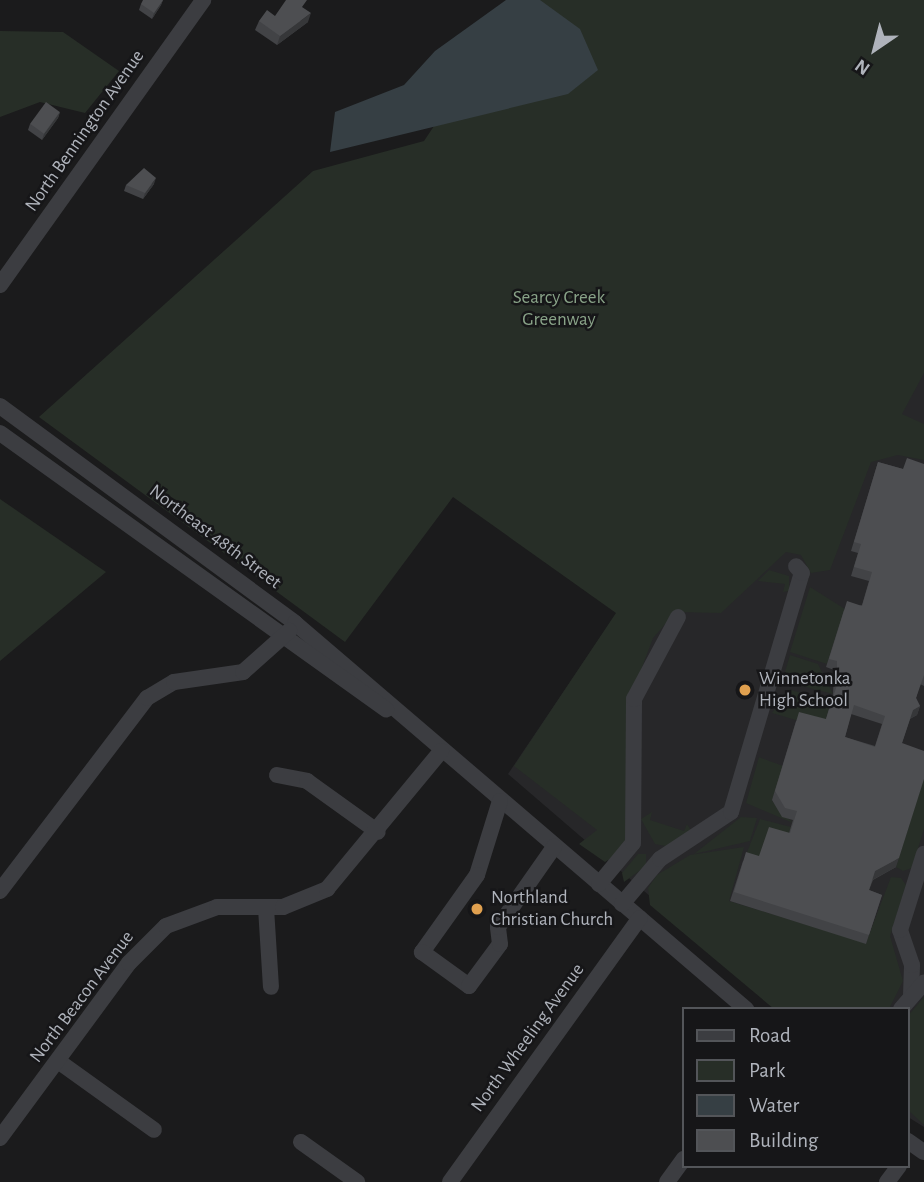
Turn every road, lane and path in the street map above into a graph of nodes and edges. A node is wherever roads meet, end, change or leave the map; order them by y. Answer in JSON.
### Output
{"nodes":[{"id":1,"x":203,"y":0,"type":"edge"},
{"id":2,"x":0,"y":285,"type":"edge"},
{"id":3,"x":0,"y":406,"type":"edge"},
{"id":4,"x":0,"y":433,"type":"edge"},
{"id":5,"x":113,"y":487,"type":"junction"},
{"id":6,"x":100,"y":505,"type":"junction"},
{"id":7,"x":796,"y":566,"type":"dead end"},
{"id":8,"x":678,"y":617,"type":"dead end"},
{"id":9,"x":295,"y":623,"type":"junction"},
{"id":10,"x":285,"y":637,"type":"junction"},
{"id":11,"x":395,"y":714,"type":"junction"},
{"id":12,"x":441,"y":751,"type":"junction"},
{"id":13,"x":277,"y":775,"type":"dead end"},
{"id":14,"x":500,"y":801,"type":"junction"},
{"id":15,"x":378,"y":832,"type":"junction"},
{"id":16,"x":633,"y":843,"type":"junction"},
{"id":17,"x":554,"y":847,"type":"junction"},
{"id":18,"x":924,"y":854,"type":"edge"},
{"id":19,"x":660,"y":859,"type":"junction"},
{"id":20,"x":599,"y":884,"type":"junction"},
{"id":21,"x":0,"y":891,"type":"edge"},
{"id":22,"x":622,"y":904,"type":"junction"},
{"id":23,"x":266,"y":908,"type":"junction"},
{"id":24,"x":640,"y":918,"type":"junction"},
{"id":25,"x":924,"y":983,"type":"edge"},
{"id":26,"x":271,"y":987,"type":"dead end"},
{"id":27,"x":906,"y":1002,"type":"edge"},
{"id":28,"x":744,"y":1007,"type":"edge"},
{"id":29,"x":58,"y":1061,"type":"junction"},
{"id":30,"x":154,"y":1130,"type":"dead end"},
{"id":31,"x":0,"y":1138,"type":"edge"},
{"id":32,"x":301,"y":1142,"type":"dead end"},
{"id":33,"x":682,"y":1161,"type":"edge"},
{"id":34,"x":357,"y":1182,"type":"edge"},
{"id":35,"x":450,"y":1182,"type":"edge"},
{"id":36,"x":667,"y":1182,"type":"edge"}],
"edges":[{"from":1,"to":2,"type":"street","name":"North Bennington Avenue"},
{"from":3,"to":5,"type":"street","name":"Northeast 48th Street"},
{"from":4,"to":6,"type":"street","name":"Northeast 48th Street"},
{"from":5,"to":6,"type":"street"},
{"from":5,"to":9,"type":"street","name":"Northeast 48th Street"},
{"from":6,"to":10,"type":"street","name":"Northeast 48th Street"},
{"from":7,"to":19,"type":"street"},
{"from":8,"to":16,"type":"street"},
{"from":9,"to":10,"type":"street"},
{"from":9,"to":11,"type":"street","name":"Northeast 48th Street"},
{"from":10,"to":11,"type":"street","name":"Northeast 48th Street"},
{"from":10,"to":21,"type":"street"},
{"from":11,"to":12,"type":"street","name":"Northeast 48th Street"},
{"from":12,"to":14,"type":"street","name":"Northeast 48th Street"},
{"from":12,"to":15,"type":"street","name":"North Beacon Avenue"},
{"from":13,"to":15,"type":"street"},
{"from":14,"to":17,"type":"street","name":"Northeast 48th Street"},
{"from":14,"to":17,"type":"street"},
{"from":15,"to":23,"type":"street","name":"North Beacon Avenue"},
{"from":16,"to":19,"type":"street"},
{"from":16,"to":20,"type":"street"},
{"from":17,"to":20,"type":"street","name":"Northeast 48th Street"},
{"from":18,"to":27,"type":"street"},
{"from":19,"to":22,"type":"street"},
{"from":20,"to":22,"type":"street","name":"Northeast 48th Street"},
{"from":22,"to":24,"type":"street","name":"Northeast 48th Street"},
{"from":23,"to":26,"type":"street"},
{"from":23,"to":29,"type":"street","name":"North Beacon Avenue"},
{"from":24,"to":28,"type":"street","name":"Northeast 48th Street"},
{"from":24,"to":35,"type":"street","name":"North Wheeling Avenue"},
{"from":25,"to":27,"type":"street"},
{"from":29,"to":30,"type":"street"},
{"from":29,"to":31,"type":"street","name":"North Beacon Avenue"},
{"from":32,"to":34,"type":"street"},
{"from":33,"to":36,"type":"street"}]}
